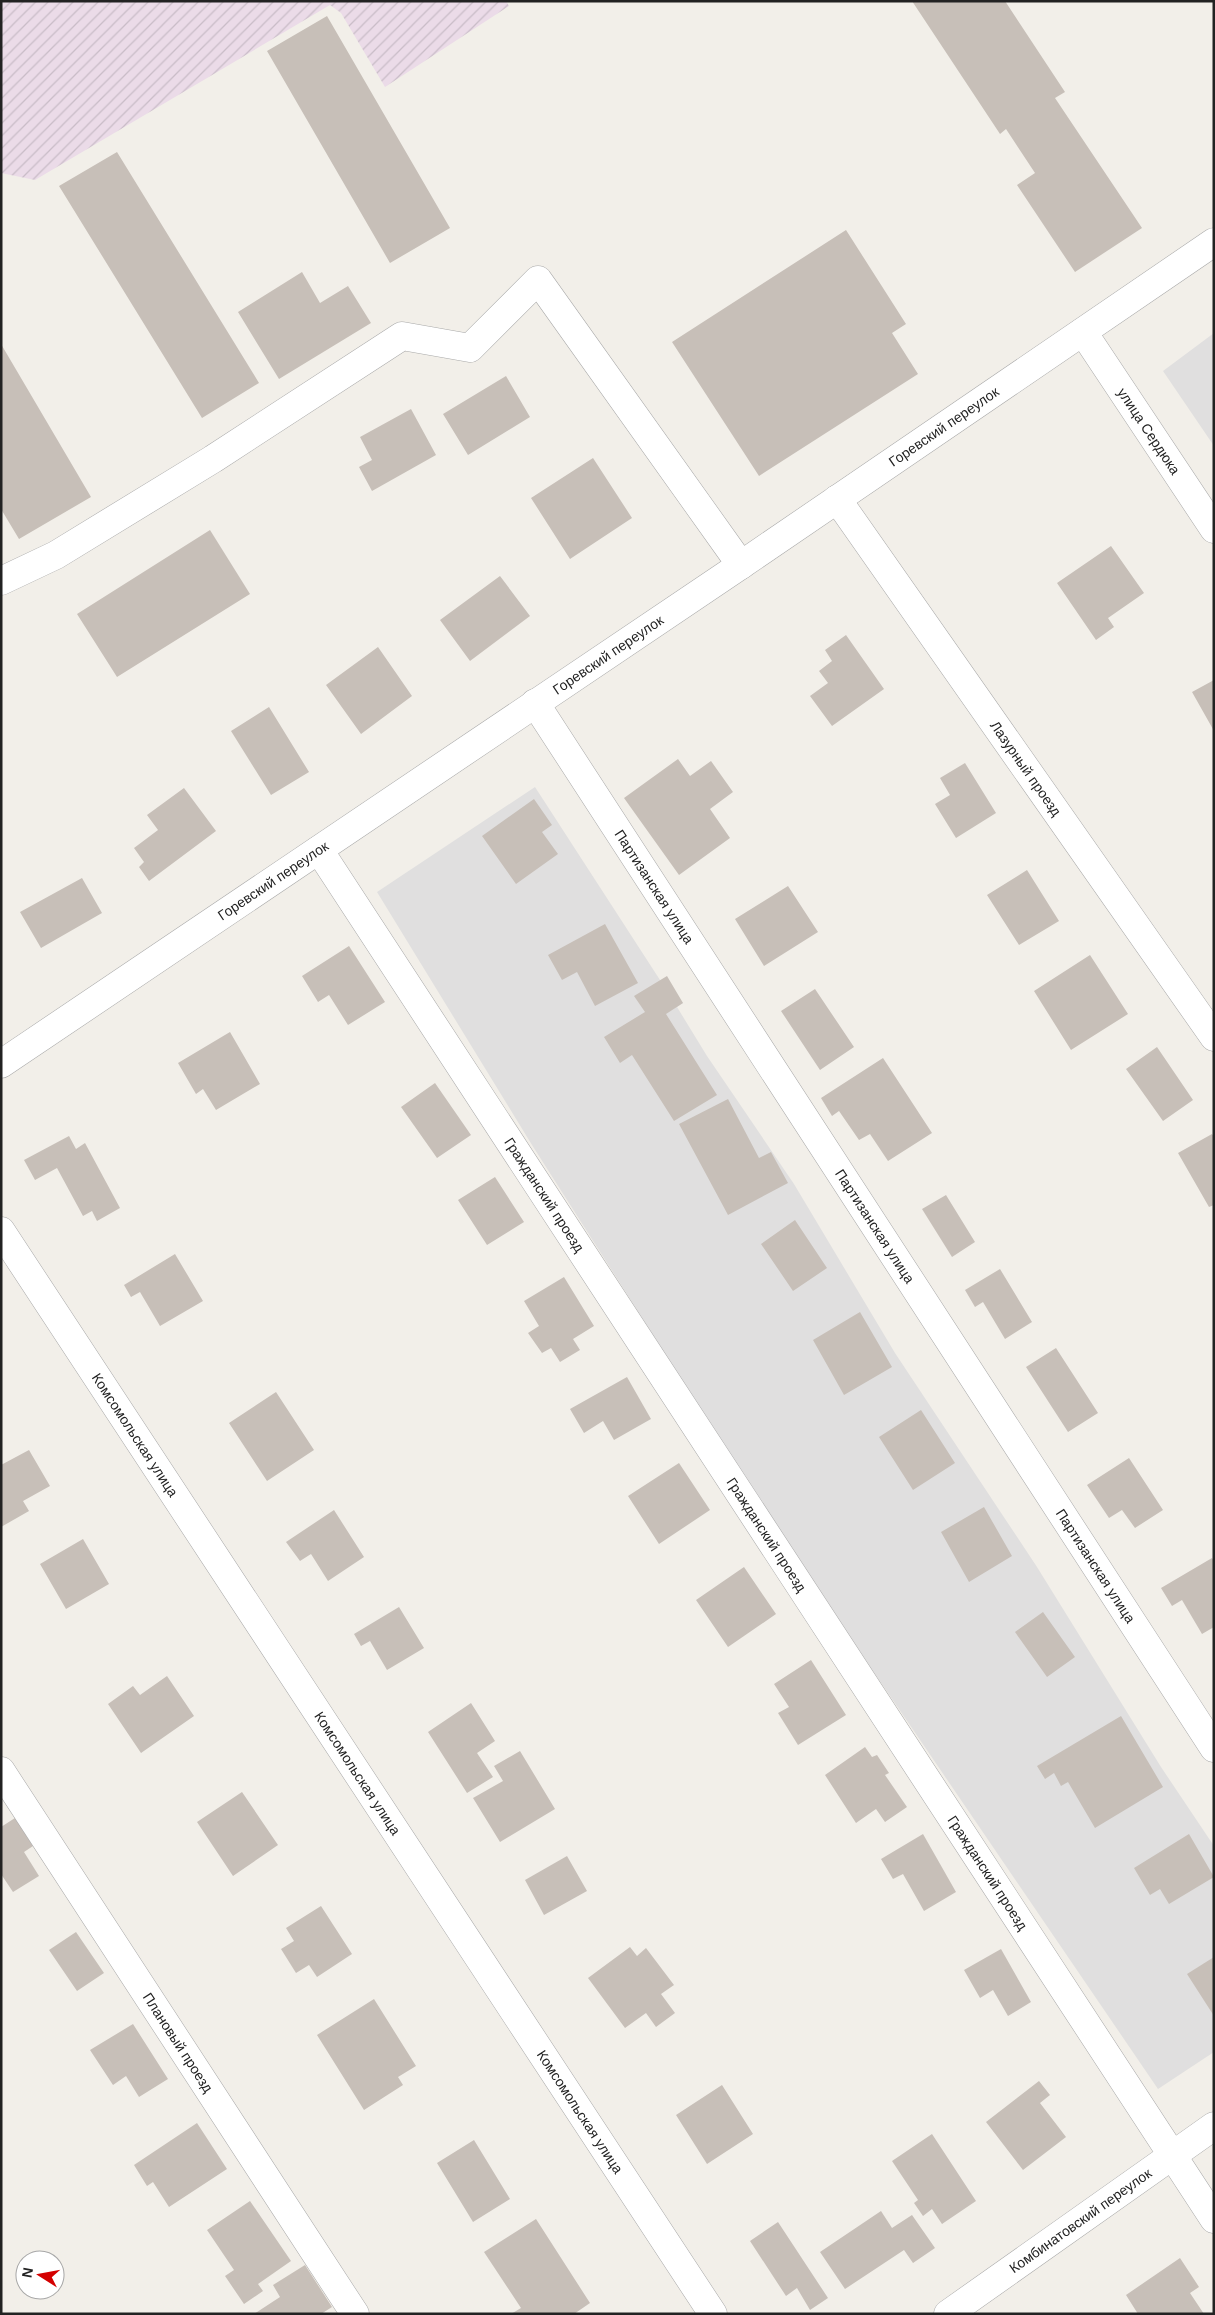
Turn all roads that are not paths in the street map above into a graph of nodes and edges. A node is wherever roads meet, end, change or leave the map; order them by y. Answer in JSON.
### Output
{"nodes":[{"id":1,"x":1214,"y":242,"type":"edge"},
{"id":2,"x":1083,"y":332,"type":"junction"},
{"id":3,"x":837,"y":499,"type":"junction"},
{"id":4,"x":1214,"y":529,"type":"edge"},
{"id":5,"x":741,"y":565,"type":"junction"},
{"id":6,"x":1,"y":581,"type":"edge"},
{"id":7,"x":535,"y":703,"type":"junction"},
{"id":8,"x":318,"y":850,"type":"junction"},
{"id":9,"x":1214,"y":1037,"type":"edge"},
{"id":10,"x":1,"y":1064,"type":"edge"},
{"id":11,"x":1,"y":1232,"type":"edge"},
{"id":12,"x":1214,"y":1748,"type":"edge"},
{"id":13,"x":1,"y":1771,"type":"edge"},
{"id":14,"x":1214,"y":2126,"type":"edge"},
{"id":15,"x":1172,"y":2156,"type":"junction"},
{"id":16,"x":1214,"y":2219,"type":"edge"},
{"id":17,"x":355,"y":2314,"type":"edge"},
{"id":18,"x":713,"y":2314,"type":"edge"},
{"id":19,"x":948,"y":2314,"type":"edge"}],
"edges":[{"from":1,"to":2,"type":"street","name":"Горевский переулок"},
{"from":2,"to":3,"type":"street","name":"Горевский переулок"},
{"from":2,"to":4,"type":"street","name":"улица Сердюка"},
{"from":3,"to":5,"type":"street","name":"Горевский переулок"},
{"from":3,"to":9,"type":"street","name":"Лазурный проезд"},
{"from":5,"to":6,"type":"street"},
{"from":5,"to":7,"type":"street","name":"Горевский переулок"},
{"from":7,"to":8,"type":"street","name":"Горевский переулок"},
{"from":7,"to":12,"type":"street","name":"Партизанская улица"},
{"from":8,"to":10,"type":"street","name":"Горевский переулок"},
{"from":8,"to":15,"type":"street","name":"Гражданский проезд"},
{"from":11,"to":18,"type":"street","name":"Комсомольская улица"},
{"from":13,"to":17,"type":"street","name":"Плановый проезд"},
{"from":14,"to":15,"type":"street","name":"Комбинатовский переулок"},
{"from":15,"to":16,"type":"street","name":"Гражданский проезд"},
{"from":15,"to":19,"type":"street","name":"Комбинатовский переулок"}]}
